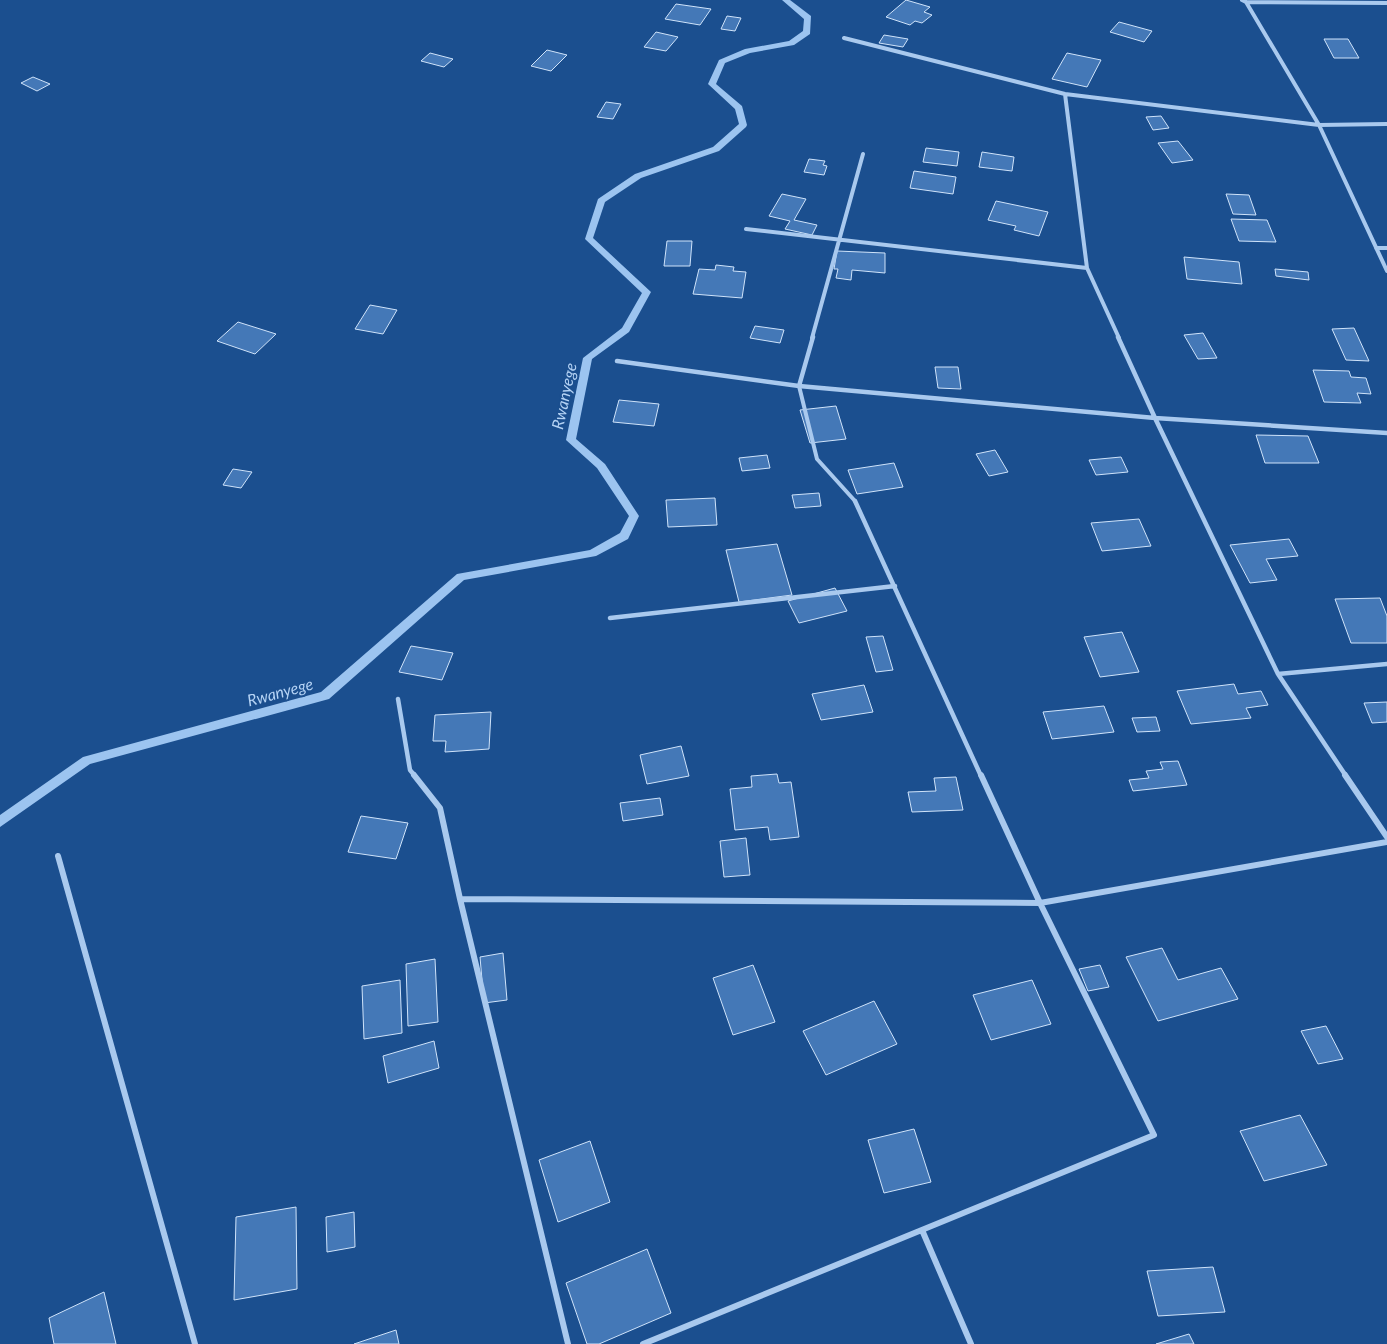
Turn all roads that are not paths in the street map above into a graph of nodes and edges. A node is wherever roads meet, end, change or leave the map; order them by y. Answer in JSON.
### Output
{"nodes":[{"id":1,"x":1244,"y":1,"type":"edge"},
{"id":2,"x":1387,"y":3,"type":"edge"},
{"id":3,"x":844,"y":38,"type":"dead end"},
{"id":4,"x":1065,"y":94,"type":"junction"},
{"id":5,"x":1387,"y":124,"type":"edge"},
{"id":6,"x":1319,"y":125,"type":"junction"},
{"id":7,"x":863,"y":154,"type":"dead end"},
{"id":8,"x":746,"y":228,"type":"dead end"},
{"id":9,"x":839,"y":239,"type":"junction"},
{"id":10,"x":1376,"y":248,"type":"junction"},
{"id":11,"x":1387,"y":248,"type":"edge"},
{"id":12,"x":1087,"y":268,"type":"junction"},
{"id":13,"x":1387,"y":271,"type":"edge"},
{"id":14,"x":617,"y":361,"type":"dead end"},
{"id":15,"x":799,"y":386,"type":"junction"},
{"id":16,"x":1155,"y":418,"type":"junction"},
{"id":17,"x":1387,"y":433,"type":"edge"},
{"id":18,"x":855,"y":501,"type":"joint"},
{"id":19,"x":895,"y":586,"type":"junction"},
{"id":20,"x":610,"y":618,"type":"dead end"},
{"id":21,"x":1387,"y":664,"type":"edge"},
{"id":22,"x":1278,"y":674,"type":"junction"},
{"id":23,"x":398,"y":699,"type":"dead end"},
{"id":24,"x":1387,"y":837,"type":"edge"},
{"id":25,"x":1387,"y":842,"type":"edge"},
{"id":26,"x":58,"y":856,"type":"dead end"},
{"id":27,"x":460,"y":898,"type":"junction"},
{"id":28,"x":1040,"y":902,"type":"junction"},
{"id":29,"x":922,"y":1230,"type":"junction"},
{"id":30,"x":194,"y":1344,"type":"edge"},
{"id":31,"x":568,"y":1344,"type":"edge"},
{"id":32,"x":643,"y":1344,"type":"edge"},
{"id":33,"x":971,"y":1344,"type":"edge"}],
"edges":[{"from":1,"to":2,"type":"street"},
{"from":1,"to":6,"type":"street"},
{"from":3,"to":4,"type":"street"},
{"from":4,"to":6,"type":"street"},
{"from":4,"to":12,"type":"street"},
{"from":5,"to":6,"type":"street"},
{"from":6,"to":10,"type":"street"},
{"from":7,"to":9,"type":"street"},
{"from":8,"to":9,"type":"street"},
{"from":9,"to":12,"type":"street"},
{"from":9,"to":15,"type":"street"},
{"from":10,"to":11,"type":"street"},
{"from":10,"to":13,"type":"street"},
{"from":12,"to":16,"type":"street"},
{"from":14,"to":15,"type":"street"},
{"from":15,"to":16,"type":"street"},
{"from":15,"to":18,"type":"lane"},
{"from":16,"to":17,"type":"street"},
{"from":16,"to":22,"type":"street"},
{"from":18,"to":19,"type":"street"},
{"from":19,"to":20,"type":"street"},
{"from":19,"to":28,"type":"street"},
{"from":21,"to":22,"type":"street"},
{"from":22,"to":24,"type":"street"},
{"from":23,"to":27,"type":"street"},
{"from":25,"to":28,"type":"street"},
{"from":26,"to":30,"type":"street"},
{"from":27,"to":28,"type":"street"},
{"from":27,"to":31,"type":"street"},
{"from":28,"to":29,"type":"street"},
{"from":29,"to":32,"type":"street"},
{"from":29,"to":33,"type":"street"}]}
